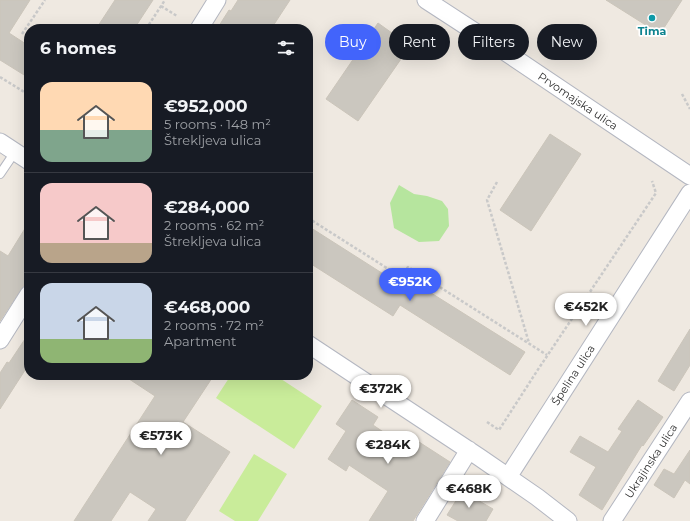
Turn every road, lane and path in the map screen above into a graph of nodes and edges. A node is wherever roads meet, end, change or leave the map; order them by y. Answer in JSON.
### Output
{"nodes":[{"id":1,"x":45,"y":0,"type":"edge"},
{"id":2,"x":165,"y":0,"type":"edge"},
{"id":3,"x":217,"y":0,"type":"edge"},
{"id":4,"x":426,"y":0,"type":"edge"},
{"id":5,"x":161,"y":6,"type":"junction"},
{"id":6,"x":177,"y":16,"type":"dead end"},
{"id":7,"x":29,"y":24,"type":"edge"},
{"id":8,"x":149,"y":24,"type":"edge"},
{"id":9,"x":202,"y":24,"type":"edge"},
{"id":10,"x":24,"y":31,"type":"edge"},
{"id":11,"x":22,"y":34,"type":"dead end"},
{"id":12,"x":0,"y":77,"type":"edge"},
{"id":13,"x":24,"y":92,"type":"edge"},
{"id":14,"x":682,"y":94,"type":"dead end"},
{"id":15,"x":690,"y":109,"type":"edge"},
{"id":16,"x":0,"y":142,"type":"edge"},
{"id":17,"x":15,"y":152,"type":"junction"},
{"id":18,"x":24,"y":158,"type":"edge"},
{"id":19,"x":0,"y":174,"type":"edge"},
{"id":20,"x":690,"y":176,"type":"edge"},
{"id":21,"x":652,"y":181,"type":"dead end"},
{"id":22,"x":497,"y":182,"type":"dead end"},
{"id":23,"x":690,"y":193,"type":"edge"},
{"id":24,"x":313,"y":221,"type":"edge"},
{"id":25,"x":24,"y":302,"type":"edge"},
{"id":26,"x":0,"y":340,"type":"edge"},
{"id":27,"x":529,"y":343,"type":"junction"},
{"id":28,"x":313,"y":347,"type":"edge"},
{"id":29,"x":547,"y":355,"type":"junction"},
{"id":30,"x":690,"y":401,"type":"edge"},
{"id":31,"x":487,"y":422,"type":"dead end"},
{"id":32,"x":469,"y":450,"type":"junction"},
{"id":33,"x":508,"y":477,"type":"junction"},
{"id":34,"x":425,"y":521,"type":"edge"},
{"id":35,"x":568,"y":521,"type":"edge"},
{"id":36,"x":612,"y":521,"type":"edge"}],
"edges":[{"from":1,"to":7,"type":"path"},
{"from":2,"to":5,"type":"path"},
{"from":3,"to":9,"type":"street"},
{"from":4,"to":20,"type":"street","name":"Prvomajska ulica"},
{"from":5,"to":6,"type":"path"},
{"from":5,"to":8,"type":"path"},
{"from":10,"to":11,"type":"path"},
{"from":12,"to":13,"type":"path"},
{"from":14,"to":15,"type":"path"},
{"from":16,"to":17,"type":"street"},
{"from":17,"to":18,"type":"street"},
{"from":17,"to":19,"type":"lane"},
{"from":21,"to":29,"type":"path"},
{"from":22,"to":27,"type":"path"},
{"from":23,"to":33,"type":"street","name":"Špelina ulica"},
{"from":24,"to":27,"type":"path"},
{"from":25,"to":26,"type":"street"},
{"from":27,"to":29,"type":"path"},
{"from":28,"to":32,"type":"street"},
{"from":29,"to":31,"type":"path"},
{"from":30,"to":36,"type":"street","name":"Ukrajinska ulica"},
{"from":32,"to":33,"type":"street"},
{"from":32,"to":34,"type":"street"},
{"from":33,"to":35,"type":"street"}]}
